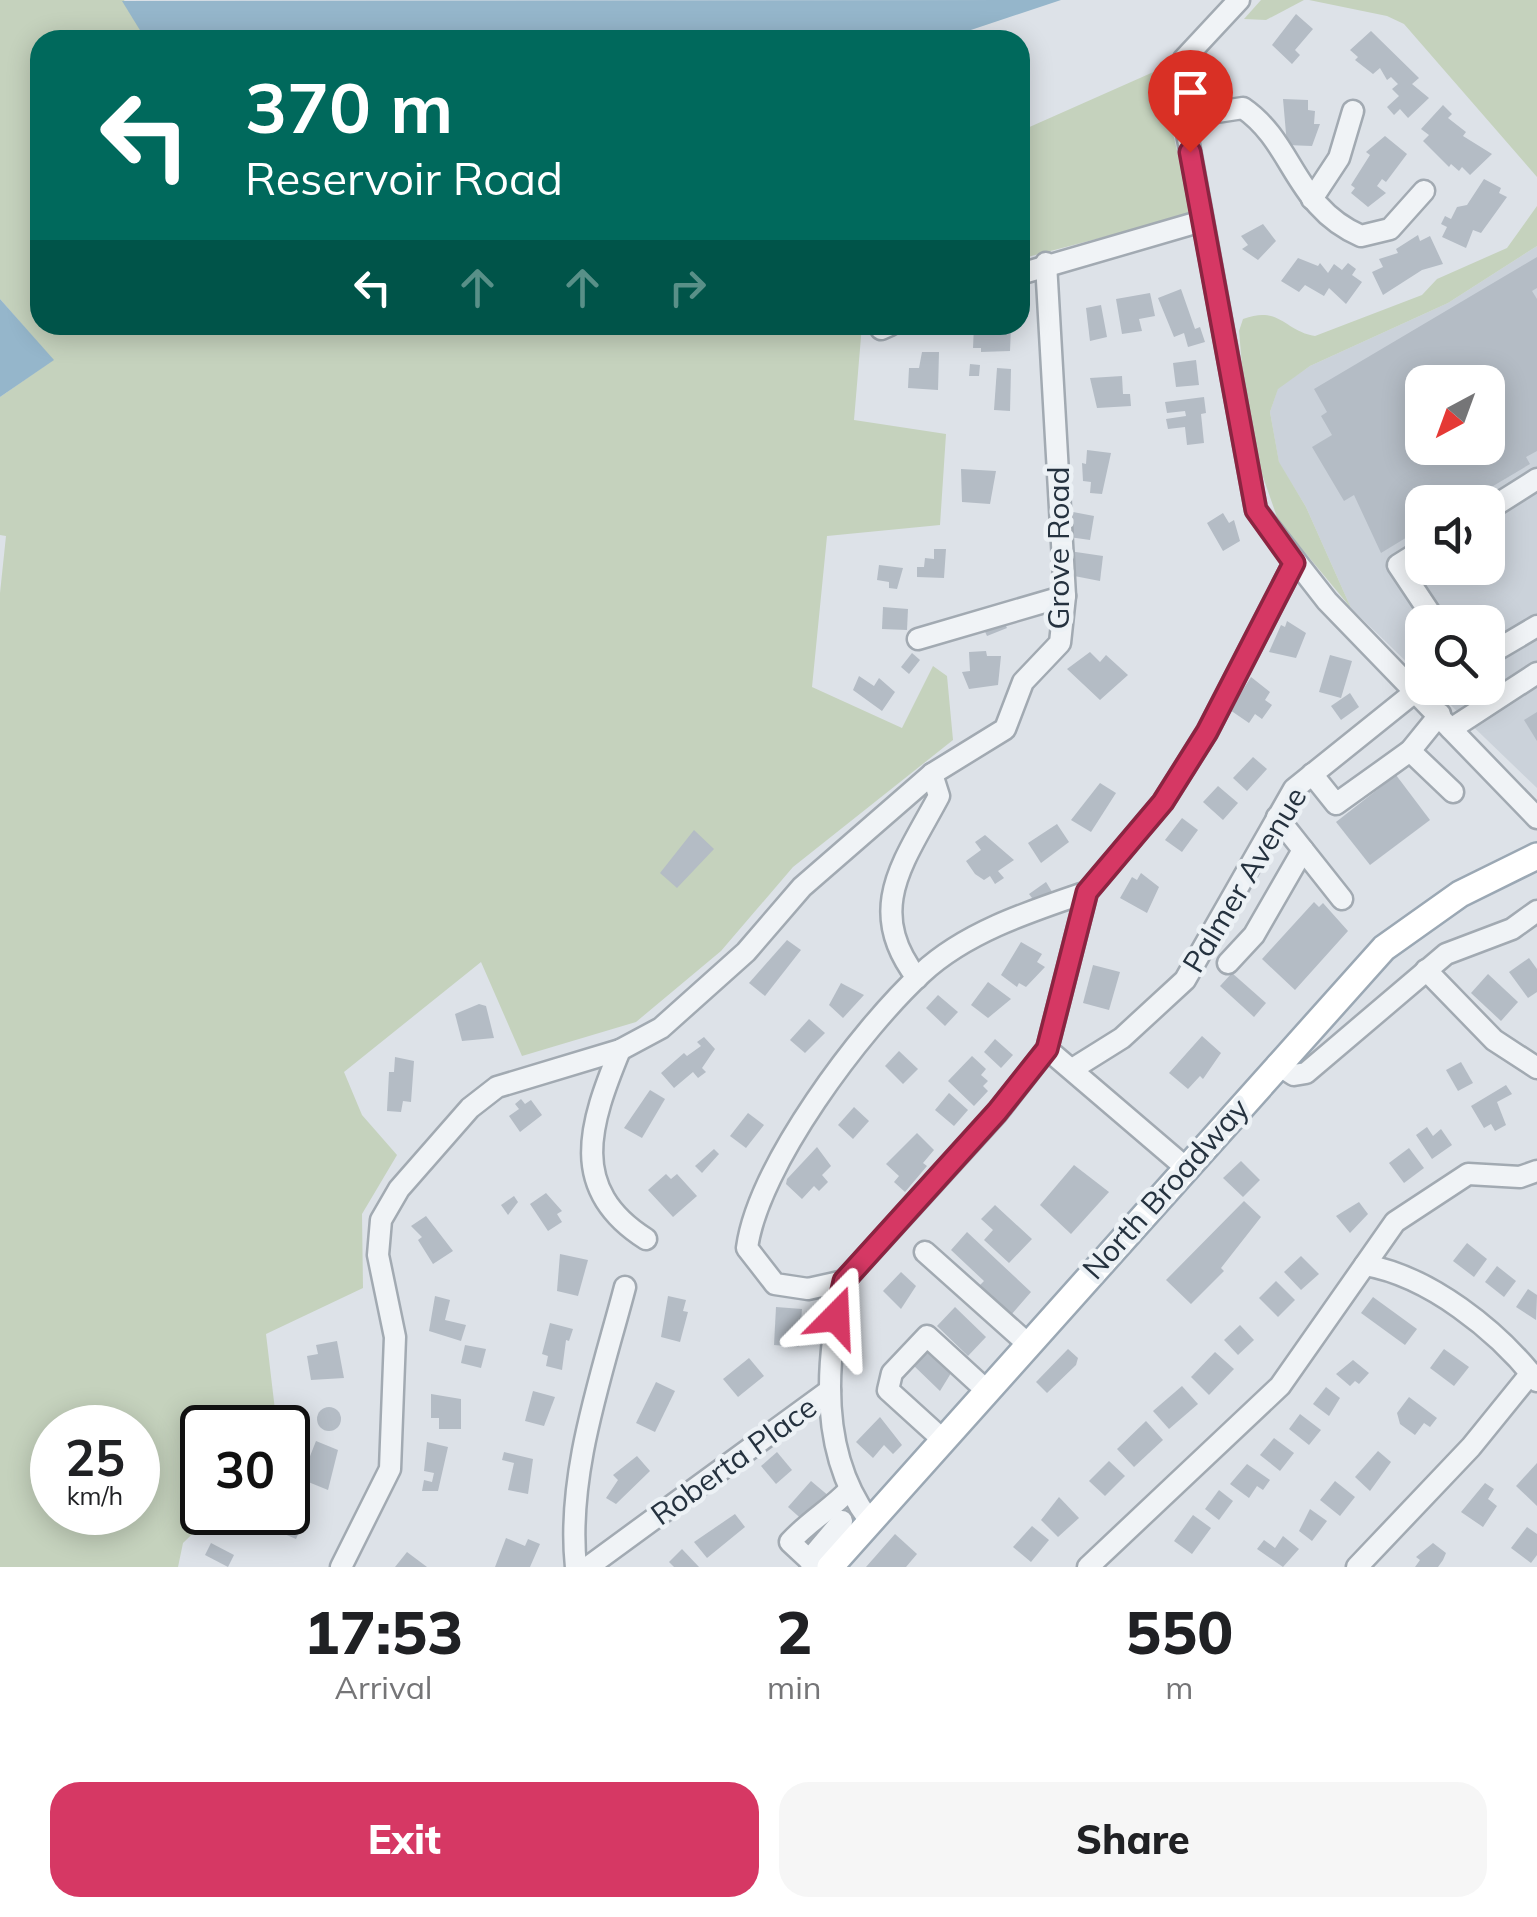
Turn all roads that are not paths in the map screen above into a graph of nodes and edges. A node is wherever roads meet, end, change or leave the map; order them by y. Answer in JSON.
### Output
{"nodes":[{"id":1,"x":1239,"y":0,"type":"edge"},
{"id":2,"x":1353,"y":111,"type":"dead end"},
{"id":3,"x":1184,"y":117,"type":"junction"},
{"id":4,"x":1424,"y":191,"type":"dead end"},
{"id":5,"x":1312,"y":199,"type":"junction"},
{"id":6,"x":1202,"y":220,"type":"junction"},
{"id":7,"x":1046,"y":263,"type":"junction"},
{"id":8,"x":1030,"y":270,"type":"edge"},
{"id":9,"x":1537,"y":479,"type":"edge"},
{"id":10,"x":1505,"y":499,"type":"edge"},
{"id":11,"x":1294,"y":563,"type":"junction"},
{"id":12,"x":1065,"y":596,"type":"junction"},
{"id":13,"x":1537,"y":626,"type":"edge"},
{"id":14,"x":918,"y":639,"type":"dead end"},
{"id":15,"x":1505,"y":645,"type":"edge"},
{"id":16,"x":1537,"y":673,"type":"edge"},
{"id":17,"x":1405,"y":680,"type":"edge"},
{"id":18,"x":1405,"y":701,"type":"edge"},
{"id":19,"x":1429,"y":705,"type":"edge"},
{"id":20,"x":1445,"y":722,"type":"junction"},
{"id":21,"x":1410,"y":752,"type":"junction"},
{"id":22,"x":932,"y":774,"type":"junction"},
{"id":23,"x":1312,"y":774,"type":"junction"},
{"id":24,"x":1453,"y":792,"type":"dead end"},
{"id":25,"x":1277,"y":818,"type":"junction"},
{"id":26,"x":1537,"y":818,"type":"edge"},
{"id":27,"x":1303,"y":850,"type":"junction"},
{"id":28,"x":1537,"y":856,"type":"edge"},
{"id":29,"x":1087,"y":892,"type":"junction"},
{"id":30,"x":1342,"y":900,"type":"dead end"},
{"id":31,"x":1537,"y":912,"type":"edge"},
{"id":32,"x":1228,"y":964,"type":"dead end"},
{"id":33,"x":1426,"y":970,"type":"junction"},
{"id":34,"x":917,"y":978,"type":"junction"},
{"id":35,"x":620,"y":1050,"type":"junction"},
{"id":36,"x":1060,"y":1058,"type":"junction"},
{"id":37,"x":1277,"y":1064,"type":"junction"},
{"id":38,"x":1537,"y":1068,"type":"edge"},
{"id":39,"x":1185,"y":1167,"type":"junction"},
{"id":40,"x":1537,"y":1171,"type":"edge"},
{"id":41,"x":646,"y":1239,"type":"dead end"},
{"id":42,"x":926,"y":1252,"type":"dead end"},
{"id":43,"x":1365,"y":1265,"type":"junction"},
{"id":44,"x":844,"y":1281,"type":"junction"},
{"id":45,"x":625,"y":1287,"type":"dead end"},
{"id":46,"x":1028,"y":1344,"type":"junction"},
{"id":47,"x":1534,"y":1377,"type":"edge"},
{"id":48,"x":830,"y":1390,"type":"junction"},
{"id":49,"x":986,"y":1390,"type":"junction"},
{"id":50,"x":942,"y":1439,"type":"junction"},
{"id":51,"x":848,"y":1490,"type":"junction"},
{"id":52,"x":849,"y":1522,"type":"junction"},
{"id":53,"x":819,"y":1564,"type":"edge"},
{"id":54,"x":340,"y":1567,"type":"edge"},
{"id":55,"x":576,"y":1567,"type":"edge"},
{"id":56,"x":588,"y":1567,"type":"edge"},
{"id":57,"x":1088,"y":1567,"type":"edge"},
{"id":58,"x":1357,"y":1567,"type":"edge"}],
"edges":[{"from":1,"to":3,"type":"street"},
{"from":2,"to":5,"type":"street"},
{"from":3,"to":5,"type":"street"},
{"from":3,"to":6,"type":"street"},
{"from":4,"to":5,"type":"street"},
{"from":6,"to":7,"type":"street"},
{"from":6,"to":11,"type":"street"},
{"from":7,"to":8,"type":"street"},
{"from":7,"to":12,"type":"street","name":"Grove Road"},
{"from":9,"to":10,"type":"street"},
{"from":11,"to":17,"type":"street"},
{"from":11,"to":29,"type":"street"},
{"from":12,"to":14,"type":"street"},
{"from":12,"to":22,"type":"street","name":"Grove Road"},
{"from":13,"to":15,"type":"street"},
{"from":16,"to":20,"type":"street"},
{"from":18,"to":23,"type":"street","name":"Palmer Avenue"},
{"from":19,"to":20,"type":"street"},
{"from":20,"to":21,"type":"street"},
{"from":20,"to":26,"type":"street"},
{"from":21,"to":23,"type":"street"},
{"from":21,"to":24,"type":"street"},
{"from":22,"to":34,"type":"street"},
{"from":22,"to":35,"type":"street","name":"Grove Road"},
{"from":23,"to":25,"type":"street","name":"Palmer Avenue"},
{"from":25,"to":27,"type":"street"},
{"from":25,"to":36,"type":"street","name":"Palmer Avenue"},
{"from":27,"to":30,"type":"street"},
{"from":27,"to":32,"type":"street"},
{"from":28,"to":37,"type":"main road","name":"North Broadway"},
{"from":29,"to":34,"type":"street"},
{"from":29,"to":36,"type":"street"},
{"from":31,"to":33,"type":"street"},
{"from":33,"to":37,"type":"street"},
{"from":33,"to":38,"type":"street"},
{"from":34,"to":44,"type":"street"},
{"from":35,"to":41,"type":"street"},
{"from":35,"to":54,"type":"street","name":"Grove Road"},
{"from":36,"to":39,"type":"street"},
{"from":36,"to":44,"type":"street"},
{"from":37,"to":39,"type":"main road","name":"North Broadway"},
{"from":39,"to":46,"type":"main road","name":"North Broadway"},
{"from":40,"to":43,"type":"street"},
{"from":42,"to":46,"type":"street"},
{"from":43,"to":47,"type":"street"},
{"from":43,"to":57,"type":"street"},
{"from":44,"to":48,"type":"street"},
{"from":45,"to":55,"type":"street"},
{"from":46,"to":49,"type":"main road","name":"North Broadway"},
{"from":47,"to":58,"type":"street"},
{"from":48,"to":51,"type":"street"},
{"from":48,"to":56,"type":"street","name":"Roberta Place"},
{"from":49,"to":50,"type":"main road","name":"North Broadway"},
{"from":49,"to":50,"type":"street"},
{"from":50,"to":52,"type":"main road","name":"North Broadway"},
{"from":51,"to":52,"type":"street"},
{"from":51,"to":52,"type":"street"},
{"from":52,"to":53,"type":"main road","name":"North Broadway"},
{"from":52,"to":53,"type":"street"}]}
